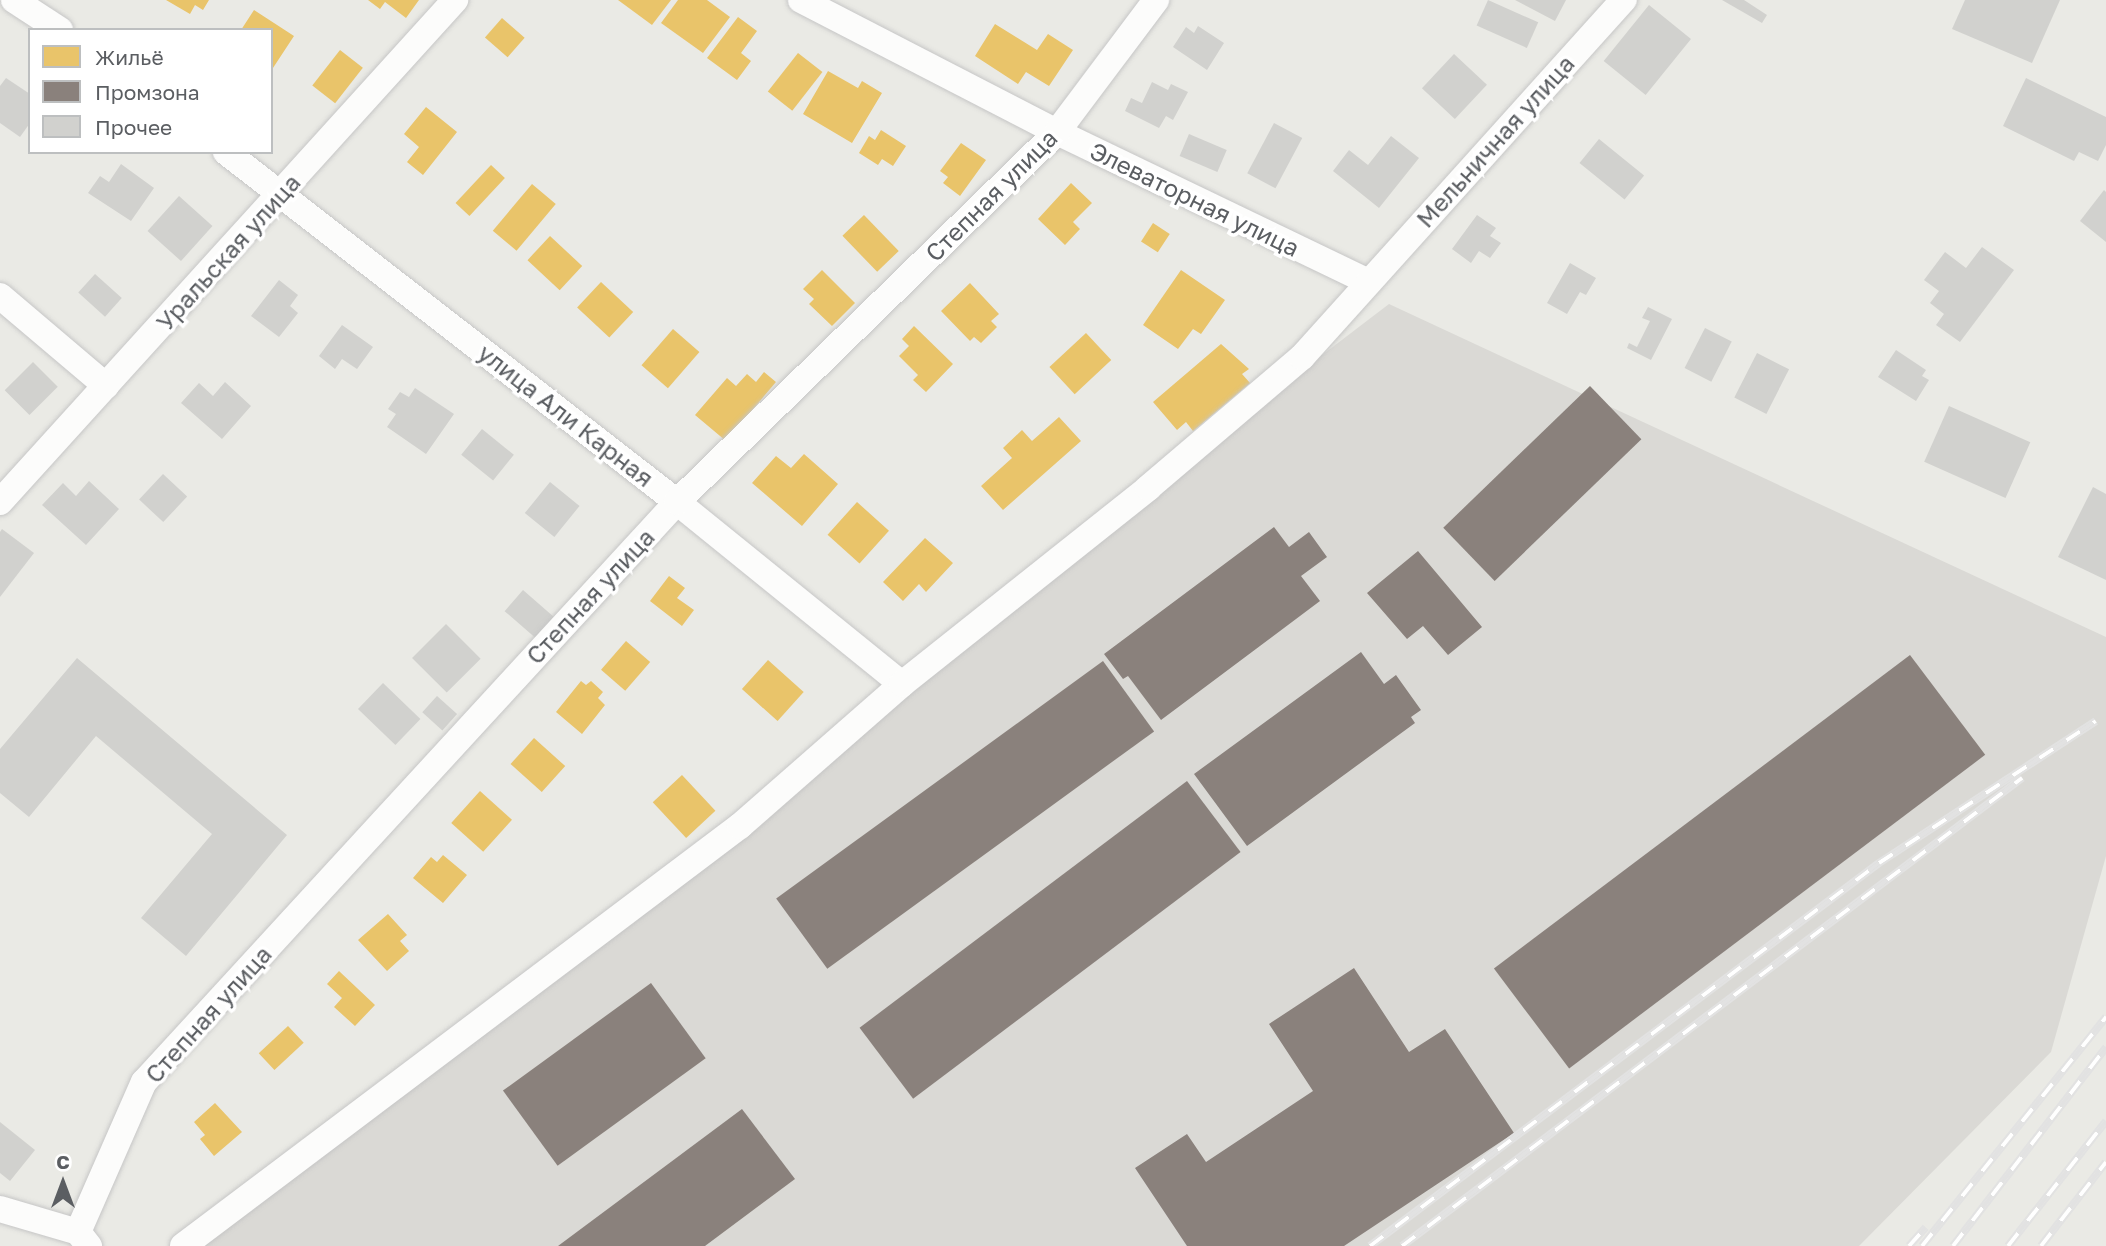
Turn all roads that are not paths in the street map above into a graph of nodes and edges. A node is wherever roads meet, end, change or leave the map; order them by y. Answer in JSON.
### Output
{"nodes":[{"id":1,"x":455,"y":0,"type":"edge"},
{"id":2,"x":801,"y":0,"type":"edge"},
{"id":3,"x":1156,"y":0,"type":"edge"},
{"id":4,"x":1624,"y":0,"type":"edge"},
{"id":5,"x":16,"y":1,"type":"edge"},
{"id":6,"x":57,"y":28,"type":"edge"},
{"id":7,"x":1057,"y":132,"type":"junction"},
{"id":8,"x":229,"y":154,"type":"edge"},
{"id":9,"x":281,"y":193,"type":"junction"},
{"id":10,"x":1366,"y":281,"type":"junction"},
{"id":11,"x":0,"y":296,"type":"edge"},
{"id":12,"x":106,"y":386,"type":"junction"},
{"id":13,"x":0,"y":502,"type":"edge"},
{"id":14,"x":677,"y":502,"type":"junction"},
{"id":15,"x":902,"y":684,"type":"junction"},
{"id":16,"x":0,"y":1209,"type":"edge"},
{"id":17,"x":84,"y":1239,"type":"edge"},
{"id":18,"x":183,"y":1246,"type":"edge"}],
"edges":[{"from":1,"to":9,"type":"street","name":"Уральская улица"},
{"from":2,"to":7,"type":"street","name":"Элеваторная улица"},
{"from":3,"to":7,"type":"street","name":"Степная улица"},
{"from":4,"to":10,"type":"street","name":"Мельничная улица"},
{"from":5,"to":6,"type":"street"},
{"from":7,"to":10,"type":"street","name":"Элеваторная улица"},
{"from":7,"to":14,"type":"street","name":"Степная улица"},
{"from":8,"to":9,"type":"street","name":"улица Али Карная"},
{"from":9,"to":12,"type":"street","name":"Уральская улица"},
{"from":9,"to":14,"type":"street","name":"улица Али Карная"},
{"from":10,"to":15,"type":"street"},
{"from":11,"to":12,"type":"street"},
{"from":12,"to":13,"type":"street","name":"Уральская улица"},
{"from":14,"to":15,"type":"street","name":"улица Али Карная"},
{"from":14,"to":17,"type":"street","name":"Степная улица"},
{"from":15,"to":18,"type":"street"},
{"from":16,"to":17,"type":"street"}]}
